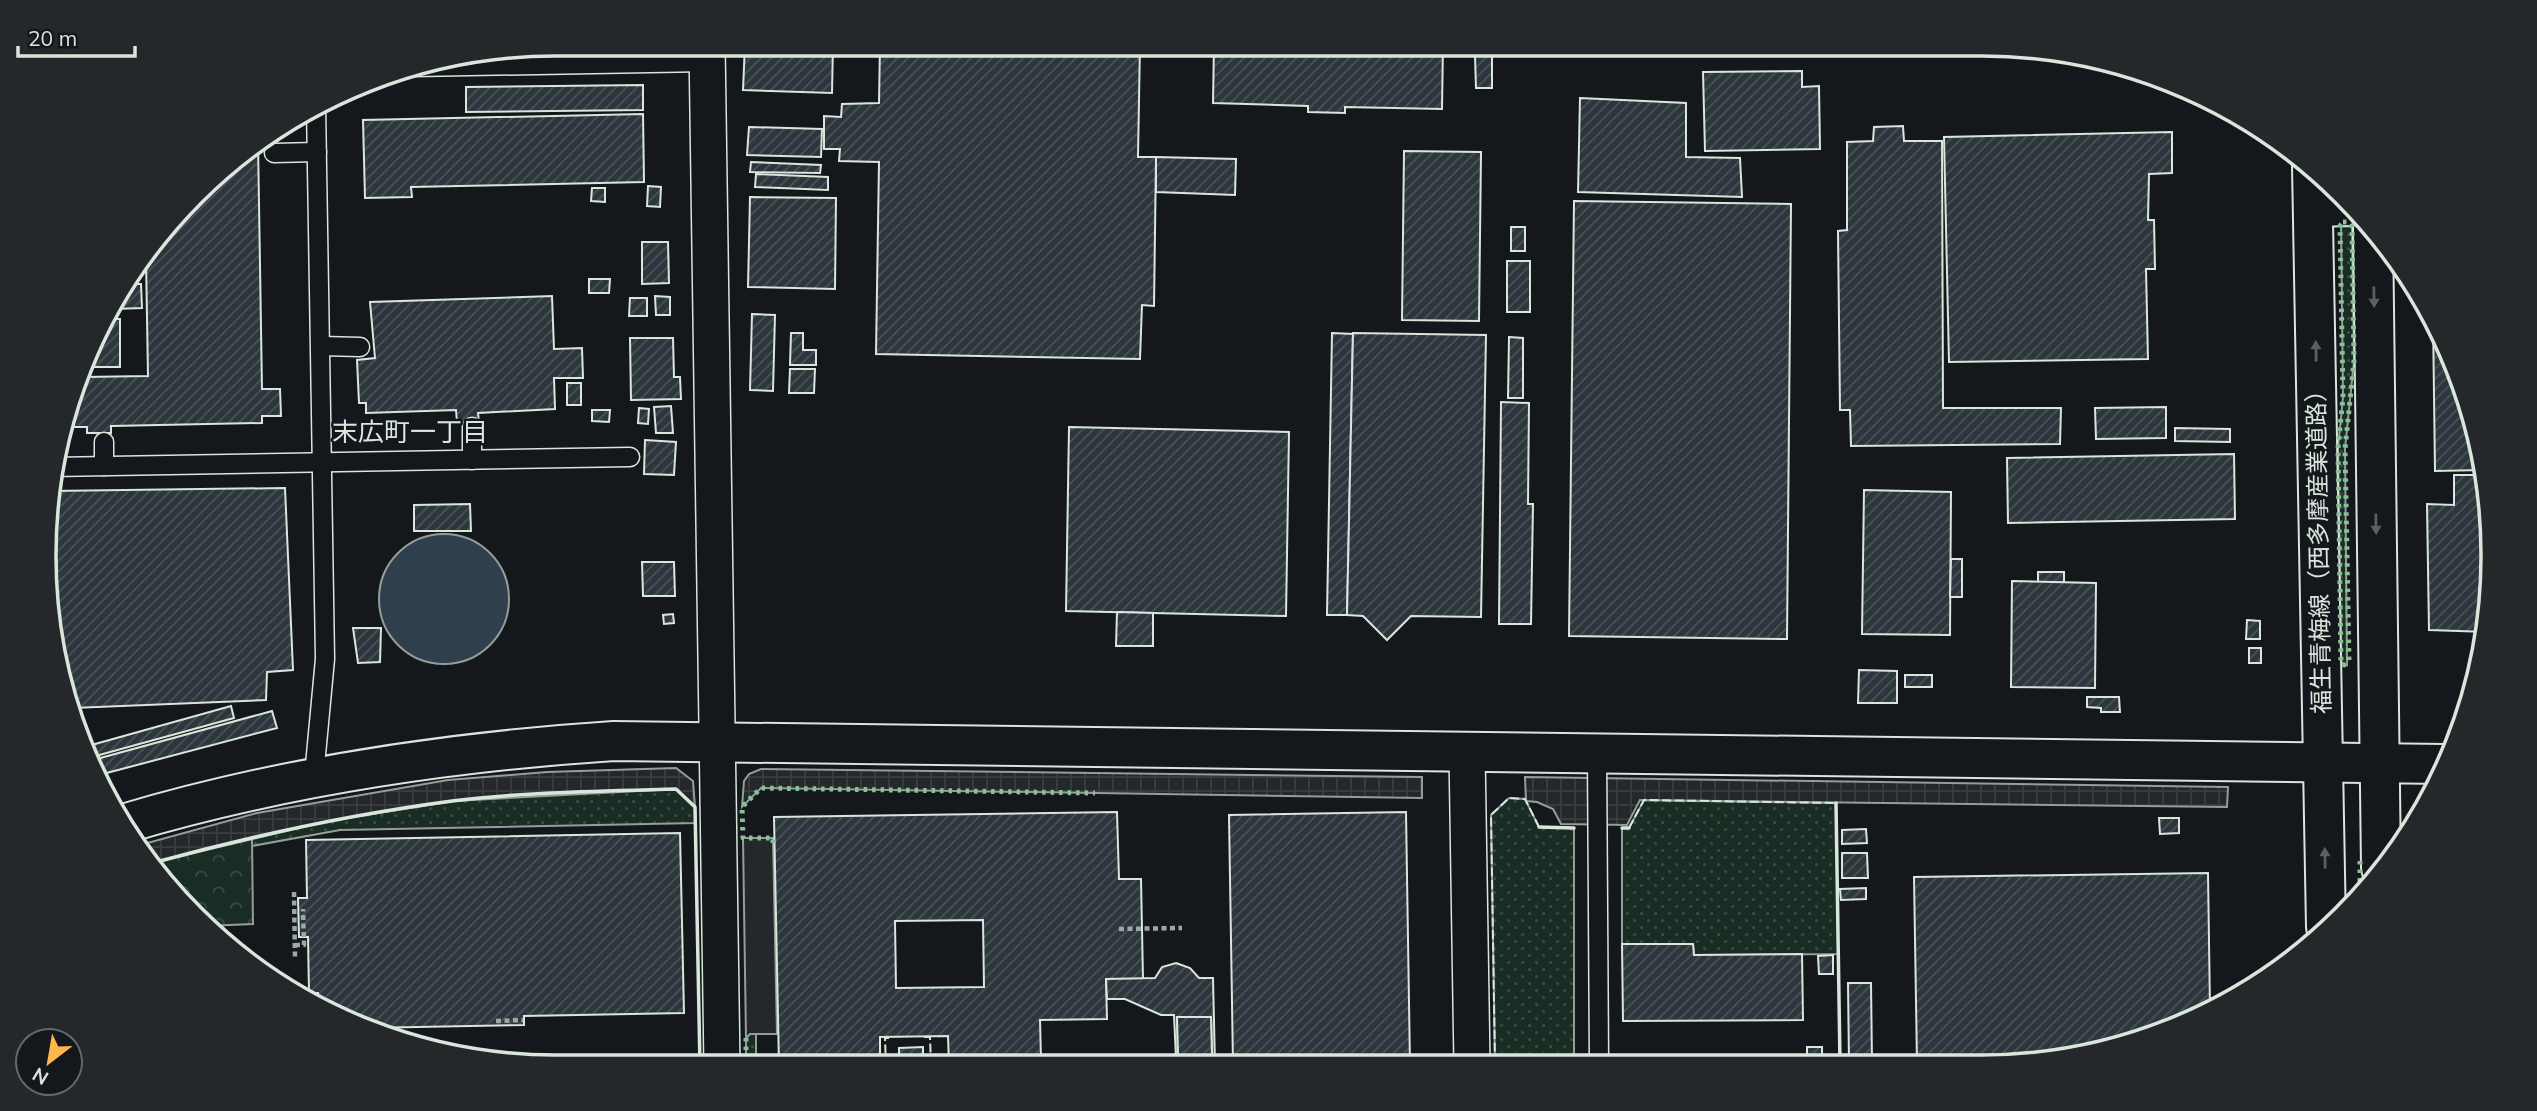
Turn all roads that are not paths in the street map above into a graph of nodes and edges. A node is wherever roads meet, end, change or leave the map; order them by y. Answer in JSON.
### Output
{"nodes":[{"id":1,"x":644,"y":56,"type":"edge"},
{"id":2,"x":707,"y":56,"type":"edge"},
{"id":3,"x":466,"y":65,"type":"edge"},
{"id":4,"x":316,"y":118,"type":"edge"},
{"id":5,"x":317,"y":152,"type":"junction"},
{"id":6,"x":274,"y":153,"type":"dead end"},
{"id":7,"x":2312,"y":181,"type":"edge"},
{"id":8,"x":2339,"y":206,"type":"edge"},
{"id":9,"x":2313,"y":207,"type":"junction"},
{"id":10,"x":2373,"y":245,"type":"edge"},
{"id":11,"x":321,"y":346,"type":"junction"},
{"id":12,"x":360,"y":347,"type":"dead end"},
{"id":13,"x":471,"y":427,"type":"dead end"},
{"id":14,"x":104,"y":442,"type":"dead end"},
{"id":15,"x":630,"y":457,"type":"dead end"},
{"id":16,"x":472,"y":460,"type":"junction"},
{"id":17,"x":323,"y":463,"type":"junction"},
{"id":18,"x":104,"y":466,"type":"junction"},
{"id":19,"x":64,"y":467,"type":"edge"},
{"id":20,"x":718,"y":742,"type":"junction"},
{"id":21,"x":1467,"y":751,"type":"junction"},
{"id":22,"x":1597,"y":753,"type":"junction"},
{"id":23,"x":2323,"y":762,"type":"junction"},
{"id":24,"x":2379,"y":763,"type":"junction"},
{"id":25,"x":2435,"y":764,"type":"edge"},
{"id":26,"x":314,"y":776,"type":"junction"},
{"id":27,"x":133,"y":821,"type":"edge"},
{"id":28,"x":2381,"y":856,"type":"edge"},
{"id":29,"x":2326,"y":917,"type":"edge"},
{"id":30,"x":722,"y":1055,"type":"edge"},
{"id":31,"x":1472,"y":1055,"type":"edge"},
{"id":32,"x":1599,"y":1055,"type":"edge"}],
"edges":[{"from":1,"to":3,"type":"lane"},
{"from":2,"to":20,"type":"street"},
{"from":4,"to":5,"type":"lane"},
{"from":5,"to":6,"type":"lane"},
{"from":5,"to":11,"type":"lane"},
{"from":7,"to":9,"type":"street","name":"福生青梅線（西多摩産業道路）"},
{"from":8,"to":9,"type":"street"},
{"from":23,"to":9,"type":"street","name":"福生青梅線（西多摩産業道路）","one_way":true},
{"from":10,"to":24,"type":"street","one_way":true},
{"from":11,"to":12,"type":"lane"},
{"from":11,"to":17,"type":"lane"},
{"from":13,"to":16,"type":"lane"},
{"from":14,"to":18,"type":"lane"},
{"from":15,"to":16,"type":"lane"},
{"from":16,"to":17,"type":"lane"},
{"from":17,"to":18,"type":"lane"},
{"from":17,"to":26,"type":"lane"},
{"from":18,"to":19,"type":"lane"},
{"from":20,"to":21,"type":"street"},
{"from":20,"to":26,"type":"street"},
{"from":20,"to":30,"type":"street"},
{"from":21,"to":22,"type":"street"},
{"from":21,"to":31,"type":"street"},
{"from":22,"to":23,"type":"street"},
{"from":22,"to":32,"type":"lane"},
{"from":23,"to":24,"type":"street"},
{"from":29,"to":23,"type":"street","name":"福生青梅線（西多摩産業道路）","one_way":true},
{"from":24,"to":25,"type":"street"},
{"from":24,"to":28,"type":"street"},
{"from":26,"to":27,"type":"street"}]}
